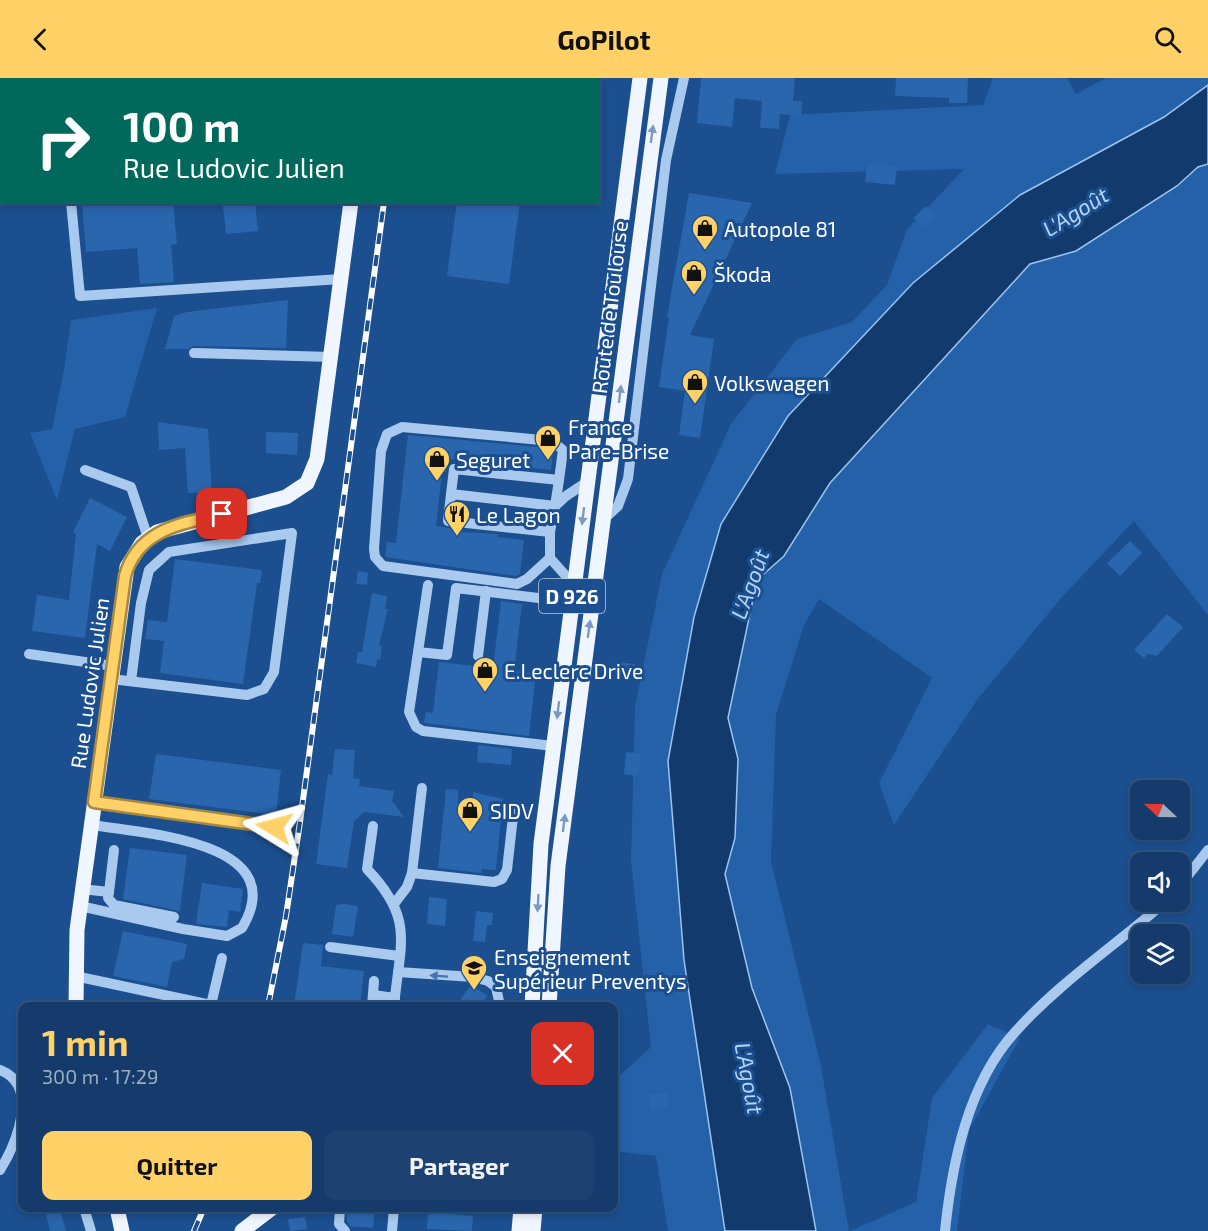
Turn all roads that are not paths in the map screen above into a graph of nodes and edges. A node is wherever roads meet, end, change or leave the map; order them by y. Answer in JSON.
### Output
{"nodes":[{"id":1,"x":640,"y":78,"type":"edge"},
{"id":2,"x":661,"y":78,"type":"edge"},
{"id":3,"x":684,"y":78,"type":"edge"},
{"id":4,"x":71,"y":204,"type":"edge"},
{"id":5,"x":351,"y":204,"type":"edge"},
{"id":6,"x":341,"y":279,"type":"junction"},
{"id":7,"x":194,"y":353,"type":"dead end"},
{"id":8,"x":331,"y":357,"type":"junction"},
{"id":9,"x":85,"y":470,"type":"dead end"},
{"id":10,"x":559,"y":480,"type":"junction"},
{"id":11,"x":587,"y":482,"type":"junction"},
{"id":12,"x":451,"y":494,"type":"junction"},
{"id":13,"x":555,"y":506,"type":"junction"},
{"id":14,"x":605,"y":518,"type":"junction"},
{"id":15,"x":550,"y":532,"type":"junction"},
{"id":16,"x":148,"y":538,"type":"junction"},
{"id":17,"x":550,"y":558,"type":"junction"},
{"id":18,"x":428,"y":585,"type":"dead end"},
{"id":19,"x":574,"y":585,"type":"junction"},
{"id":20,"x":486,"y":591,"type":"junction"},
{"id":21,"x":572,"y":602,"type":"junction"},
{"id":22,"x":418,"y":652,"type":"junction"},
{"id":23,"x":29,"y":654,"type":"dead end"},
{"id":24,"x":478,"y":656,"type":"dead end"},
{"id":25,"x":112,"y":673,"type":"junction"},
{"id":26,"x":131,"y":681,"type":"junction"},
{"id":27,"x":554,"y":746,"type":"junction"},
{"id":28,"x":422,"y":788,"type":"dead end"},
{"id":29,"x":94,"y":802,"type":"junction"},
{"id":30,"x":514,"y":808,"type":"dead end"},
{"id":31,"x":91,"y":825,"type":"junction"},
{"id":32,"x":373,"y":826,"type":"dead end"},
{"id":33,"x":274,"y":827,"type":"dead end"},
{"id":34,"x":114,"y":850,"type":"dead end"},
{"id":35,"x":1208,"y":850,"type":"edge"},
{"id":36,"x":412,"y":873,"type":"junction"},
{"id":37,"x":1190,"y":873,"type":"edge"},
{"id":38,"x":82,"y":889,"type":"junction"},
{"id":39,"x":109,"y":892,"type":"junction"},
{"id":40,"x":394,"y":904,"type":"junction"},
{"id":41,"x":80,"y":906,"type":"junction"},
{"id":42,"x":1153,"y":912,"type":"edge"},
{"id":43,"x":174,"y":917,"type":"dead end"},
{"id":44,"x":330,"y":947,"type":"dead end"},
{"id":45,"x":399,"y":956,"type":"junction"},
{"id":46,"x":222,"y":958,"type":"dead end"},
{"id":47,"x":398,"y":972,"type":"junction"},
{"id":48,"x":75,"y":976,"type":"junction"},
{"id":49,"x":374,"y":981,"type":"dead end"},
{"id":50,"x":372,"y":1001,"type":"edge"},
{"id":51,"x":76,"y":1002,"type":"edge"},
{"id":52,"x":197,"y":1002,"type":"edge"},
{"id":53,"x":212,"y":1002,"type":"edge"},
{"id":54,"x":395,"y":1002,"type":"edge"},
{"id":55,"x":499,"y":1002,"type":"edge"},
{"id":56,"x":532,"y":1002,"type":"edge"},
{"id":57,"x":549,"y":1002,"type":"edge"},
{"id":58,"x":0,"y":1070,"type":"edge"},
{"id":59,"x":18,"y":1083,"type":"edge"},
{"id":60,"x":18,"y":1119,"type":"edge"},
{"id":61,"x":0,"y":1170,"type":"edge"},
{"id":62,"x":85,"y":1212,"type":"edge"},
{"id":63,"x":118,"y":1212,"type":"edge"},
{"id":64,"x":267,"y":1212,"type":"edge"},
{"id":65,"x":340,"y":1212,"type":"edge"},
{"id":66,"x":394,"y":1212,"type":"edge"},
{"id":67,"x":521,"y":1212,"type":"edge"},
{"id":68,"x":535,"y":1212,"type":"edge"},
{"id":69,"x":91,"y":1231,"type":"edge"},
{"id":70,"x":122,"y":1231,"type":"edge"},
{"id":71,"x":242,"y":1231,"type":"edge"},
{"id":72,"x":345,"y":1231,"type":"edge"},
{"id":73,"x":392,"y":1231,"type":"edge"},
{"id":74,"x":519,"y":1231,"type":"edge"},
{"id":75,"x":533,"y":1231,"type":"edge"},
{"id":76,"x":945,"y":1231,"type":"edge"}],
"edges":[{"from":1,"to":11,"type":"main road","name":"Route de Toulouse","number":"D 926"},
{"from":14,"to":2,"type":"main road","name":"Route de Toulouse","number":"D 926","one_way":true},
{"from":3,"to":14,"type":"street"},
{"from":4,"to":6,"type":"street"},
{"from":5,"to":6,"type":"main road","name":"Rue Ludovic Julien"},
{"from":6,"to":8,"type":"main road","name":"Rue Ludovic Julien"},
{"from":7,"to":8,"type":"street"},
{"from":8,"to":16,"type":"main road","name":"Rue Ludovic Julien"},
{"from":9,"to":16,"type":"street"},
{"from":10,"to":12,"type":"street"},
{"from":10,"to":13,"type":"street"},
{"from":10,"to":17,"type":"street"},
{"from":11,"to":13,"type":"street"},
{"from":11,"to":19,"type":"main road","name":"Route de Toulouse","number":"D 926","one_way":true},
{"from":12,"to":13,"type":"street"},
{"from":12,"to":15,"type":"street"},
{"from":13,"to":15,"type":"street"},
{"from":57,"to":14,"type":"main road","name":"Route de Toulouse","number":"D 926","one_way":true},
{"from":15,"to":17,"type":"street"},
{"from":16,"to":25,"type":"main road","name":"Rue Ludovic Julien"},
{"from":17,"to":19,"type":"street"},
{"from":18,"to":22,"type":"street"},
{"from":19,"to":21,"type":"main road","name":"Route de Toulouse","number":"D 926"},
{"from":20,"to":21,"type":"street"},
{"from":20,"to":22,"type":"street"},
{"from":20,"to":24,"type":"street"},
{"from":21,"to":27,"type":"main road","name":"Route de Toulouse","number":"D 926","one_way":true},
{"from":22,"to":27,"type":"street"},
{"from":23,"to":25,"type":"street"},
{"from":25,"to":26,"type":"street"},
{"from":25,"to":29,"type":"main road","name":"Rue Ludovic Julien"},
{"from":26,"to":26,"type":"street"},
{"from":27,"to":56,"type":"main road","name":"Route de Toulouse","number":"D 926","one_way":true},
{"from":28,"to":36,"type":"street"},
{"from":29,"to":31,"type":"main road","name":"Rue Ludovic Julien"},
{"from":29,"to":33,"type":"street"},
{"from":30,"to":36,"type":"street"},
{"from":31,"to":38,"type":"main road","name":"Rue Ludovic Julien"},
{"from":31,"to":41,"type":"street"},
{"from":32,"to":40,"type":"street"},
{"from":34,"to":39,"type":"street"},
{"from":35,"to":37,"type":"street"},
{"from":36,"to":40,"type":"street"},
{"from":38,"to":39,"type":"street"},
{"from":38,"to":41,"type":"main road","name":"Rue Ludovic Julien"},
{"from":39,"to":43,"type":"street"},
{"from":40,"to":45,"type":"street"},
{"from":41,"to":48,"type":"main road","name":"Rue Ludovic Julien"},
{"from":42,"to":76,"type":"street"},
{"from":44,"to":45,"type":"street"},
{"from":45,"to":47,"type":"street"},
{"from":46,"to":53,"type":"street"},
{"from":47,"to":54,"type":"street"},
{"from":55,"to":47,"type":"street","one_way":true},
{"from":48,"to":51,"type":"main road","name":"Rue Ludovic Julien"},
{"from":48,"to":52,"type":"street"},
{"from":49,"to":50,"type":"street"},
{"from":50,"to":54,"type":"street"},
{"from":58,"to":59,"type":"street"},
{"from":60,"to":61,"type":"street"},
{"from":62,"to":69,"type":"street"},
{"from":63,"to":70,"type":"main road"},
{"from":64,"to":71,"type":"main road"},
{"from":65,"to":72,"type":"street"},
{"from":66,"to":73,"type":"street"},
{"from":67,"to":74,"type":"main road"},
{"from":68,"to":75,"type":"main road"}]}
